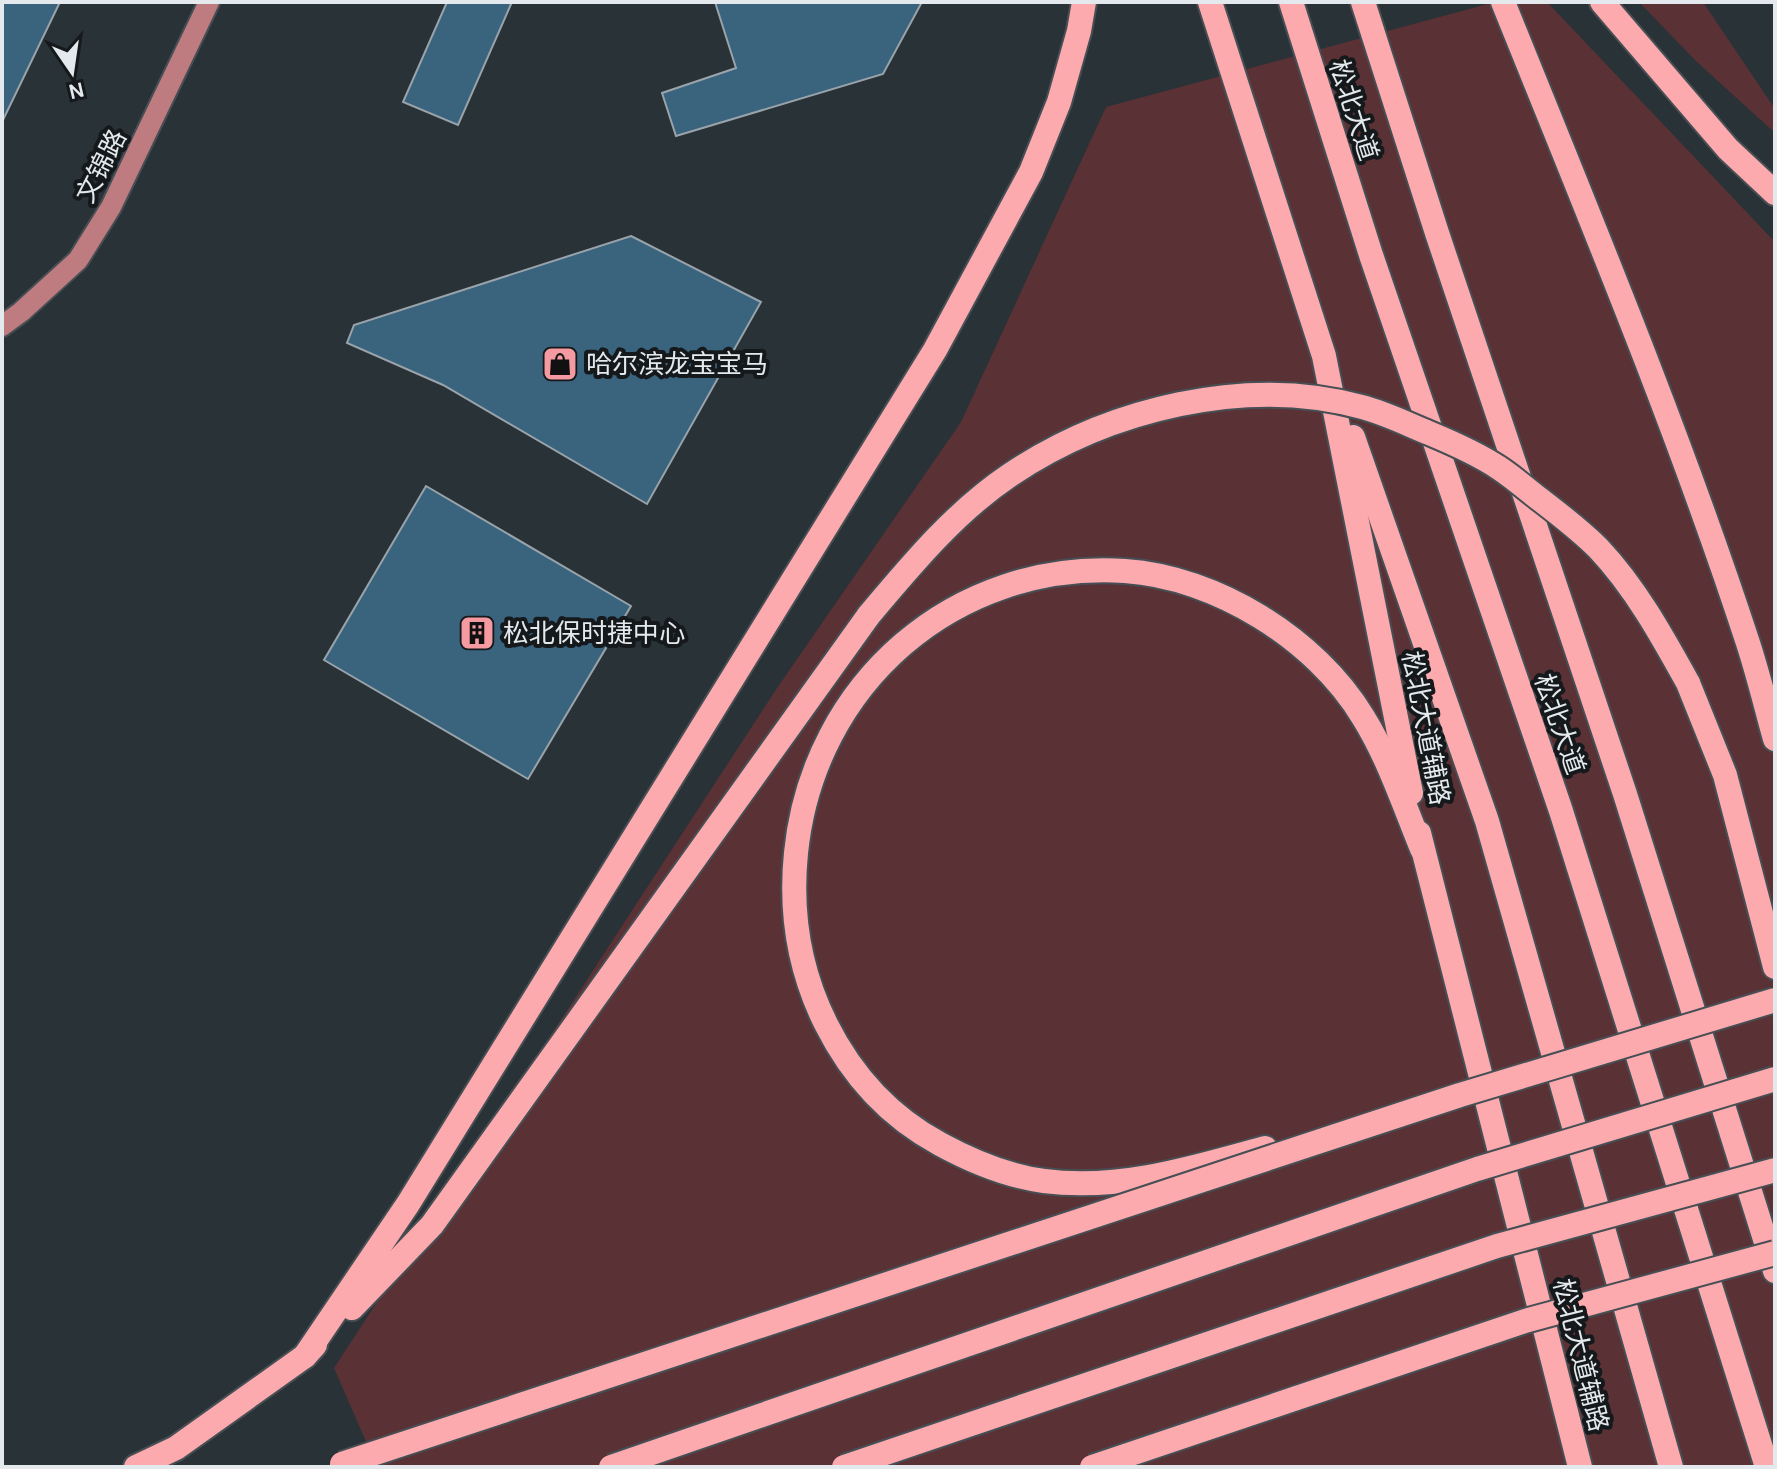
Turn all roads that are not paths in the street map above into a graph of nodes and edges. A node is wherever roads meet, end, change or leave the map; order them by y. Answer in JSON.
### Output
{"nodes":[{"id":1,"x":209,"y":2,"type":"edge"},
{"id":2,"x":1084,"y":2,"type":"edge"},
{"id":3,"x":1210,"y":2,"type":"edge"},
{"id":4,"x":1291,"y":2,"type":"edge"},
{"id":5,"x":1363,"y":2,"type":"edge"},
{"id":6,"x":1503,"y":2,"type":"edge"},
{"id":7,"x":1602,"y":2,"type":"edge"},
{"id":8,"x":1775,"y":193,"type":"edge"},
{"id":9,"x":2,"y":326,"type":"edge"},
{"id":10,"x":1324,"y":356,"type":"junction"},
{"id":11,"x":1775,"y":739,"type":"edge"},
{"id":12,"x":1422,"y":849,"type":"junction"},
{"id":13,"x":1775,"y":967,"type":"edge"},
{"id":14,"x":1775,"y":1000,"type":"edge"},
{"id":15,"x":1775,"y":1079,"type":"edge"},
{"id":16,"x":1460,"y":1095,"type":"junction"},
{"id":17,"x":1775,"y":1170,"type":"edge"},
{"id":18,"x":1775,"y":1253,"type":"edge"},
{"id":19,"x":1775,"y":1271,"type":"edge"},
{"id":20,"x":305,"y":1356,"type":"junction"},
{"id":21,"x":338,"y":1466,"type":"edge"},
{"id":22,"x":136,"y":1467,"type":"edge"},
{"id":23,"x":611,"y":1467,"type":"edge"},
{"id":24,"x":844,"y":1467,"type":"edge"},
{"id":25,"x":1092,"y":1467,"type":"edge"},
{"id":26,"x":1580,"y":1467,"type":"edge"},
{"id":27,"x":1671,"y":1467,"type":"edge"},
{"id":28,"x":1767,"y":1467,"type":"edge"}],
"edges":[{"from":1,"to":9,"type":"street","name":"文锦路"},
{"from":2,"to":20,"type":"highway"},
{"from":3,"to":10,"type":"highway","name":"松北大道辅路"},
{"from":4,"to":28,"type":"highway","name":"松北大道"},
{"from":5,"to":19,"type":"highway","name":"松北大道"},
{"from":6,"to":11,"type":"highway"},
{"from":7,"to":8,"type":"highway"},
{"from":10,"to":12,"type":"highway","name":"松北大道辅路"},
{"from":10,"to":27,"type":"highway"},
{"from":12,"to":16,"type":"highway","bridge":true},
{"from":12,"to":26,"type":"highway","name":"松北大道辅路"},
{"from":13,"to":20,"type":"highway","bridge":true},
{"from":14,"to":16,"type":"highway","bridge":true},
{"from":15,"to":23,"type":"highway","bridge":true},
{"from":16,"to":21,"type":"highway","bridge":true},
{"from":17,"to":24,"type":"highway","bridge":true},
{"from":18,"to":25,"type":"highway","bridge":true},
{"from":20,"to":22,"type":"highway"}]}
